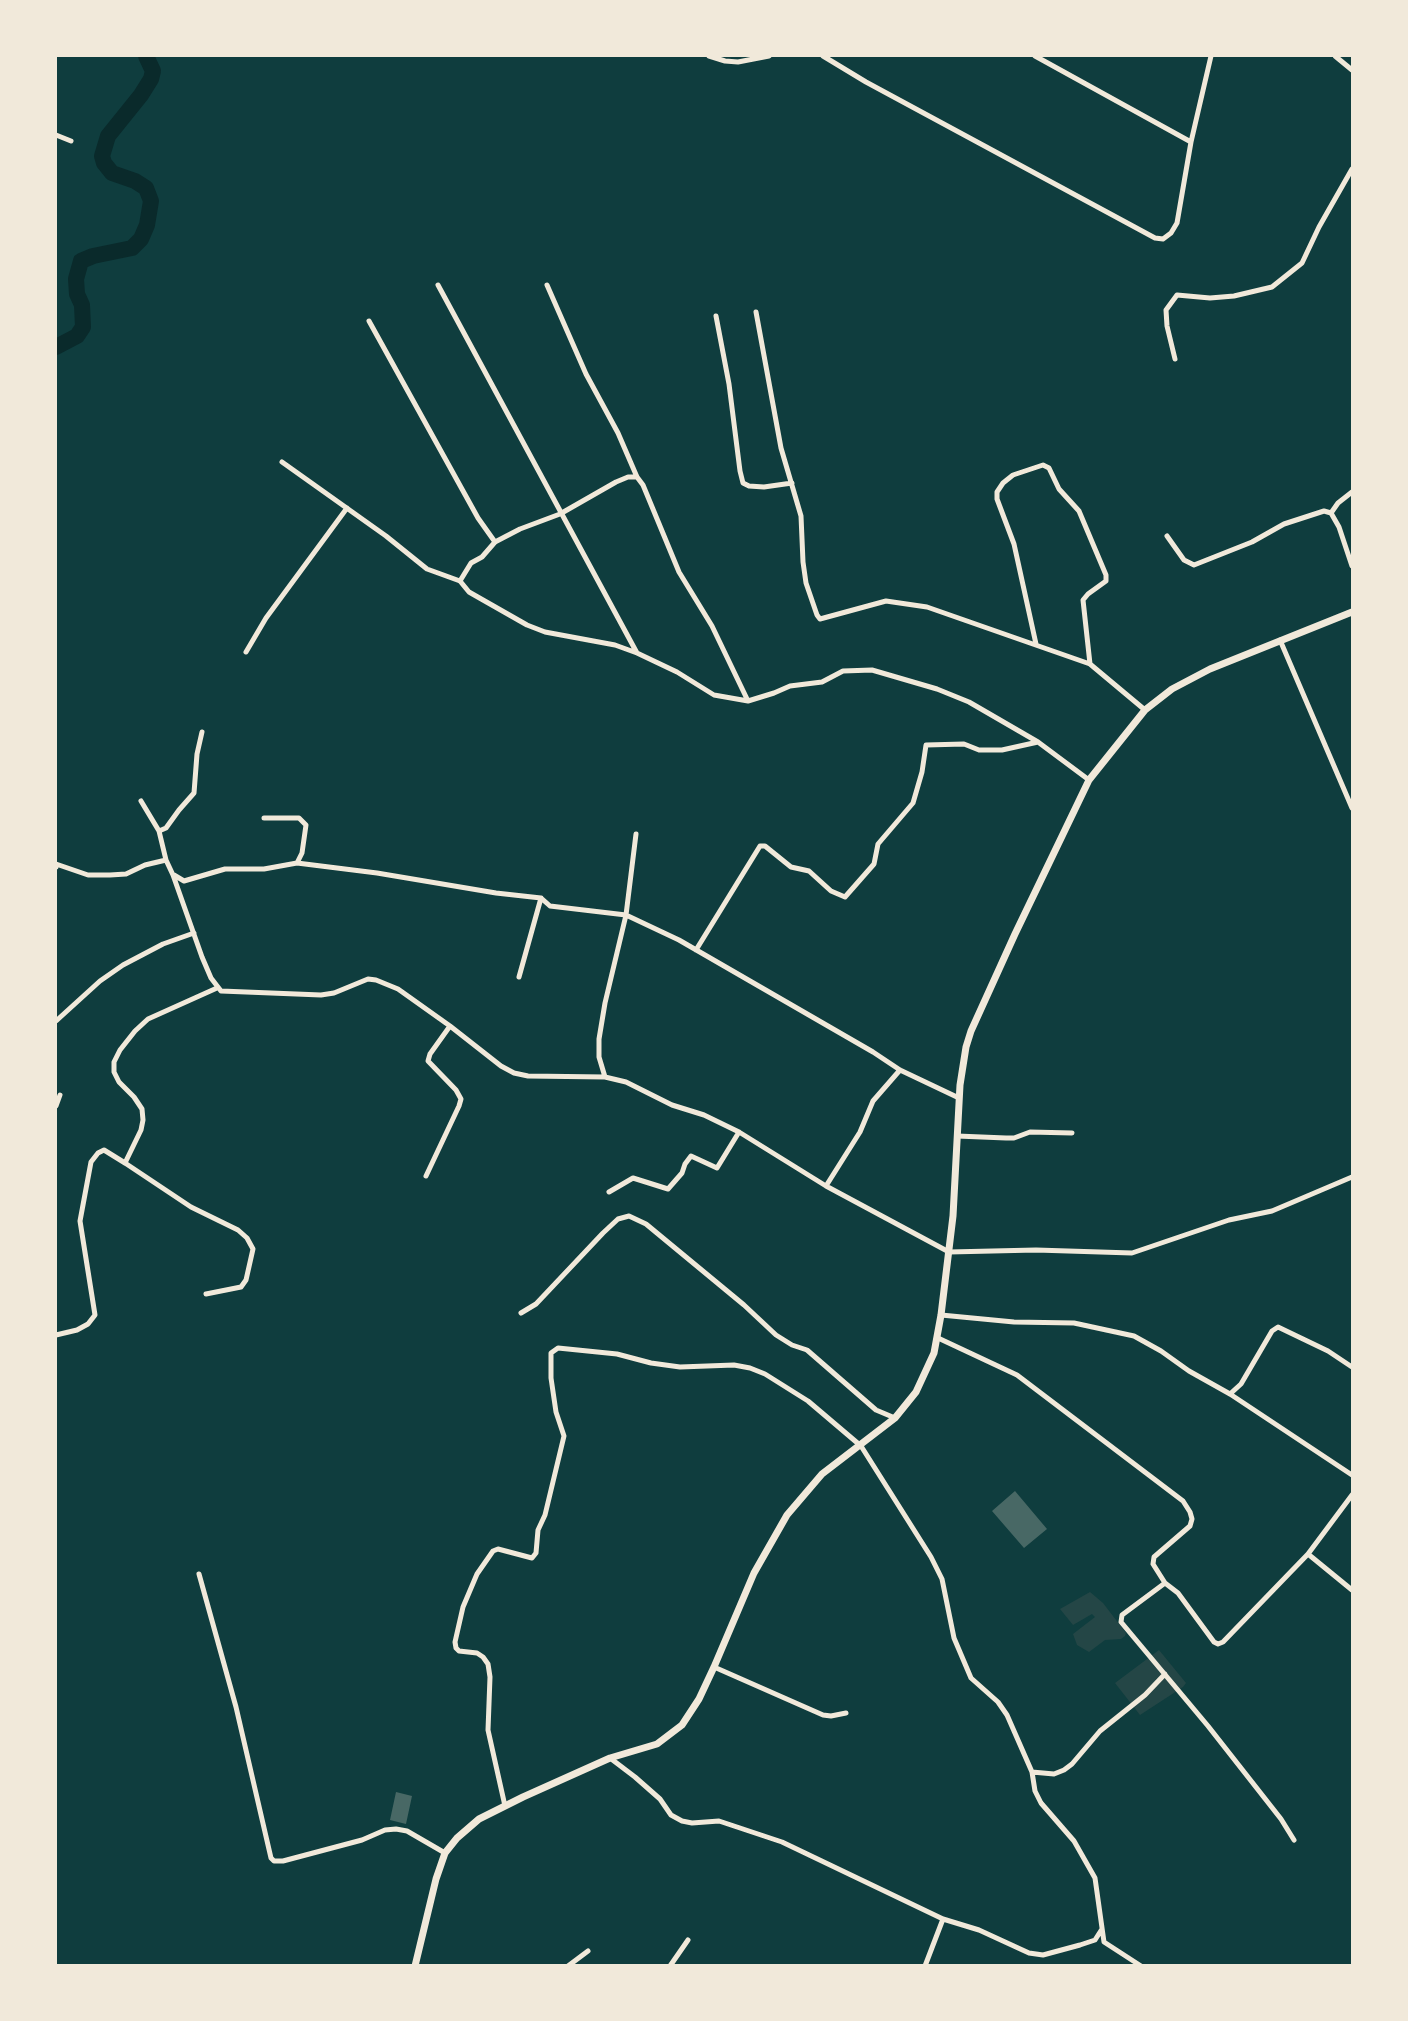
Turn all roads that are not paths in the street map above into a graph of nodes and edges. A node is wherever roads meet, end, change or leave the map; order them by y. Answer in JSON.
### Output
{"nodes":[{"id":1,"x":709,"y":56,"type":"edge"},
{"id":2,"x":769,"y":56,"type":"edge"},
{"id":3,"x":823,"y":56,"type":"edge"},
{"id":4,"x":1035,"y":56,"type":"edge"},
{"id":5,"x":1211,"y":56,"type":"edge"},
{"id":6,"x":1335,"y":56,"type":"edge"},
{"id":7,"x":1353,"y":70,"type":"edge"},
{"id":8,"x":56,"y":135,"type":"edge"},
{"id":9,"x":71,"y":141,"type":"dead end"},
{"id":10,"x":1191,"y":142,"type":"junction"},
{"id":11,"x":1353,"y":169,"type":"edge"},
{"id":12,"x":438,"y":285,"type":"dead end"},
{"id":13,"x":547,"y":285,"type":"dead end"},
{"id":14,"x":756,"y":312,"type":"dead end"},
{"id":15,"x":716,"y":316,"type":"dead end"},
{"id":16,"x":369,"y":321,"type":"dead end"},
{"id":17,"x":1175,"y":359,"type":"dead end"},
{"id":18,"x":282,"y":462,"type":"dead end"},
{"id":19,"x":637,"y":477,"type":"junction"},
{"id":20,"x":792,"y":483,"type":"junction"},
{"id":21,"x":1353,"y":492,"type":"edge"},
{"id":22,"x":347,"y":508,"type":"junction"},
{"id":23,"x":560,"y":513,"type":"junction"},
{"id":24,"x":1331,"y":513,"type":"junction"},
{"id":25,"x":1167,"y":536,"type":"dead end"},
{"id":26,"x":495,"y":542,"type":"junction"},
{"id":27,"x":1353,"y":566,"type":"edge"},
{"id":28,"x":460,"y":581,"type":"junction"},
{"id":29,"x":1353,"y":612,"type":"edge"},
{"id":30,"x":1280,"y":640,"type":"junction"},
{"id":31,"x":1036,"y":644,"type":"junction"},
{"id":32,"x":246,"y":652,"type":"dead end"},
{"id":33,"x":638,"y":653,"type":"junction"},
{"id":34,"x":1090,"y":664,"type":"junction"},
{"id":35,"x":747,"y":701,"type":"junction"},
{"id":36,"x":1144,"y":710,"type":"junction"},
{"id":37,"x":202,"y":732,"type":"dead end"},
{"id":38,"x":1038,"y":742,"type":"junction"},
{"id":39,"x":1089,"y":780,"type":"junction"},
{"id":40,"x":141,"y":801,"type":"dead end"},
{"id":41,"x":1353,"y":808,"type":"edge"},
{"id":42,"x":264,"y":818,"type":"dead end"},
{"id":43,"x":159,"y":831,"type":"junction"},
{"id":44,"x":636,"y":834,"type":"dead end"},
{"id":45,"x":166,"y":861,"type":"junction"},
{"id":46,"x":297,"y":863,"type":"junction"},
{"id":47,"x":56,"y":867,"type":"edge"},
{"id":48,"x":173,"y":875,"type":"junction"},
{"id":49,"x":540,"y":898,"type":"junction"},
{"id":50,"x":626,"y":915,"type":"junction"},
{"id":51,"x":194,"y":933,"type":"junction"},
{"id":52,"x":696,"y":950,"type":"junction"},
{"id":53,"x":519,"y":977,"type":"dead end"},
{"id":54,"x":217,"y":988,"type":"junction"},
{"id":55,"x":56,"y":1021,"type":"edge"},
{"id":56,"x":450,"y":1026,"type":"junction"},
{"id":57,"x":900,"y":1070,"type":"junction"},
{"id":58,"x":605,"y":1077,"type":"junction"},
{"id":59,"x":60,"y":1095,"type":"dead end"},
{"id":60,"x":959,"y":1098,"type":"junction"},
{"id":61,"x":56,"y":1106,"type":"edge"},
{"id":62,"x":739,"y":1132,"type":"junction"},
{"id":63,"x":1072,"y":1133,"type":"dead end"},
{"id":64,"x":957,"y":1136,"type":"junction"},
{"id":65,"x":125,"y":1162,"type":"junction"},
{"id":66,"x":426,"y":1176,"type":"dead end"},
{"id":67,"x":1353,"y":1177,"type":"edge"},
{"id":68,"x":825,"y":1186,"type":"junction"},
{"id":69,"x":609,"y":1192,"type":"dead end"},
{"id":70,"x":949,"y":1252,"type":"junction"},
{"id":71,"x":206,"y":1293,"type":"dead end"},
{"id":72,"x":521,"y":1313,"type":"dead end"},
{"id":73,"x":941,"y":1315,"type":"junction"},
{"id":74,"x":56,"y":1335,"type":"edge"},
{"id":75,"x":938,"y":1338,"type":"junction"},
{"id":76,"x":1353,"y":1367,"type":"edge"},
{"id":77,"x":1230,"y":1394,"type":"junction"},
{"id":78,"x":895,"y":1418,"type":"junction"},
{"id":79,"x":861,"y":1446,"type":"junction"},
{"id":80,"x":1353,"y":1475,"type":"edge"},
{"id":81,"x":1353,"y":1496,"type":"edge"},
{"id":82,"x":1308,"y":1554,"type":"junction"},
{"id":83,"x":199,"y":1574,"type":"dead end"},
{"id":84,"x":1165,"y":1583,"type":"junction"},
{"id":85,"x":1353,"y":1590,"type":"edge"},
{"id":86,"x":714,"y":1667,"type":"junction"},
{"id":87,"x":1165,"y":1674,"type":"junction"},
{"id":88,"x":846,"y":1713,"type":"dead end"},
{"id":89,"x":610,"y":1758,"type":"junction"},
{"id":90,"x":1032,"y":1772,"type":"junction"},
{"id":91,"x":506,"y":1806,"type":"junction"},
{"id":92,"x":1294,"y":1840,"type":"dead end"},
{"id":93,"x":445,"y":1853,"type":"junction"},
{"id":94,"x":943,"y":1919,"type":"junction"},
{"id":95,"x":1103,"y":1928,"type":"junction"},
{"id":96,"x":688,"y":1940,"type":"dead end"},
{"id":97,"x":588,"y":1951,"type":"dead end"},
{"id":98,"x":415,"y":1965,"type":"edge"},
{"id":99,"x":568,"y":1965,"type":"edge"},
{"id":100,"x":670,"y":1965,"type":"edge"},
{"id":101,"x":925,"y":1965,"type":"edge"},
{"id":102,"x":1141,"y":1965,"type":"edge"}],
"edges":[{"from":1,"to":2,"type":"street"},
{"from":3,"to":10,"type":"street"},
{"from":4,"to":10,"type":"street"},
{"from":5,"to":10,"type":"street"},
{"from":6,"to":7,"type":"street"},
{"from":8,"to":9,"type":"street"},
{"from":11,"to":17,"type":"street"},
{"from":12,"to":23,"type":"street"},
{"from":13,"to":19,"type":"street"},
{"from":14,"to":20,"type":"street"},
{"from":15,"to":20,"type":"street"},
{"from":16,"to":26,"type":"street"},
{"from":18,"to":22,"type":"street"},
{"from":19,"to":23,"type":"street"},
{"from":19,"to":35,"type":"street"},
{"from":20,"to":31,"type":"street"},
{"from":21,"to":24,"type":"street"},
{"from":22,"to":28,"type":"street"},
{"from":22,"to":32,"type":"street"},
{"from":23,"to":26,"type":"street"},
{"from":23,"to":33,"type":"street"},
{"from":24,"to":25,"type":"street"},
{"from":24,"to":27,"type":"street"},
{"from":26,"to":28,"type":"street"},
{"from":28,"to":33,"type":"street"},
{"from":29,"to":30,"type":"street"},
{"from":30,"to":36,"type":"street"},
{"from":30,"to":41,"type":"street"},
{"from":31,"to":34,"type":"street"},
{"from":31,"to":34,"type":"street"},
{"from":33,"to":35,"type":"street"},
{"from":34,"to":36,"type":"street"},
{"from":35,"to":38,"type":"street"},
{"from":36,"to":39,"type":"street"},
{"from":37,"to":43,"type":"street"},
{"from":38,"to":39,"type":"street"},
{"from":38,"to":52,"type":"street"},
{"from":39,"to":60,"type":"street"},
{"from":40,"to":43,"type":"street"},
{"from":42,"to":46,"type":"street"},
{"from":43,"to":45,"type":"street"},
{"from":44,"to":50,"type":"street"},
{"from":45,"to":47,"type":"street"},
{"from":45,"to":48,"type":"street"},
{"from":46,"to":48,"type":"street"},
{"from":46,"to":49,"type":"street"},
{"from":48,"to":51,"type":"street"},
{"from":49,"to":50,"type":"street"},
{"from":49,"to":53,"type":"street"},
{"from":50,"to":52,"type":"street"},
{"from":50,"to":58,"type":"street"},
{"from":51,"to":54,"type":"street"},
{"from":51,"to":55,"type":"street"},
{"from":52,"to":57,"type":"street"},
{"from":54,"to":56,"type":"street"},
{"from":54,"to":65,"type":"street"},
{"from":56,"to":58,"type":"street"},
{"from":56,"to":66,"type":"street"},
{"from":57,"to":60,"type":"street"},
{"from":57,"to":68,"type":"street"},
{"from":58,"to":62,"type":"street"},
{"from":59,"to":61,"type":"street"},
{"from":60,"to":64,"type":"street"},
{"from":62,"to":68,"type":"street"},
{"from":62,"to":69,"type":"street"},
{"from":63,"to":64,"type":"street"},
{"from":64,"to":70,"type":"street"},
{"from":65,"to":71,"type":"street"},
{"from":65,"to":74,"type":"street"},
{"from":67,"to":70,"type":"street"},
{"from":68,"to":70,"type":"street"},
{"from":70,"to":73,"type":"street"},
{"from":72,"to":78,"type":"street"},
{"from":73,"to":75,"type":"street"},
{"from":73,"to":77,"type":"street"},
{"from":75,"to":78,"type":"street"},
{"from":75,"to":84,"type":"street"},
{"from":76,"to":77,"type":"street"},
{"from":77,"to":80,"type":"street"},
{"from":78,"to":79,"type":"street"},
{"from":79,"to":86,"type":"street"},
{"from":79,"to":90,"type":"street"},
{"from":79,"to":91,"type":"street"},
{"from":81,"to":82,"type":"street"},
{"from":82,"to":84,"type":"street"},
{"from":82,"to":85,"type":"street"},
{"from":83,"to":93,"type":"street"},
{"from":84,"to":87,"type":"street"},
{"from":86,"to":88,"type":"street"},
{"from":86,"to":89,"type":"street"},
{"from":87,"to":90,"type":"street"},
{"from":87,"to":92,"type":"street"},
{"from":89,"to":91,"type":"street"},
{"from":89,"to":94,"type":"street"},
{"from":90,"to":95,"type":"street"},
{"from":91,"to":93,"type":"street"},
{"from":93,"to":98,"type":"street"},
{"from":94,"to":95,"type":"street"},
{"from":94,"to":101,"type":"street"},
{"from":95,"to":102,"type":"street"},
{"from":96,"to":100,"type":"street"},
{"from":97,"to":99,"type":"street"}]}
